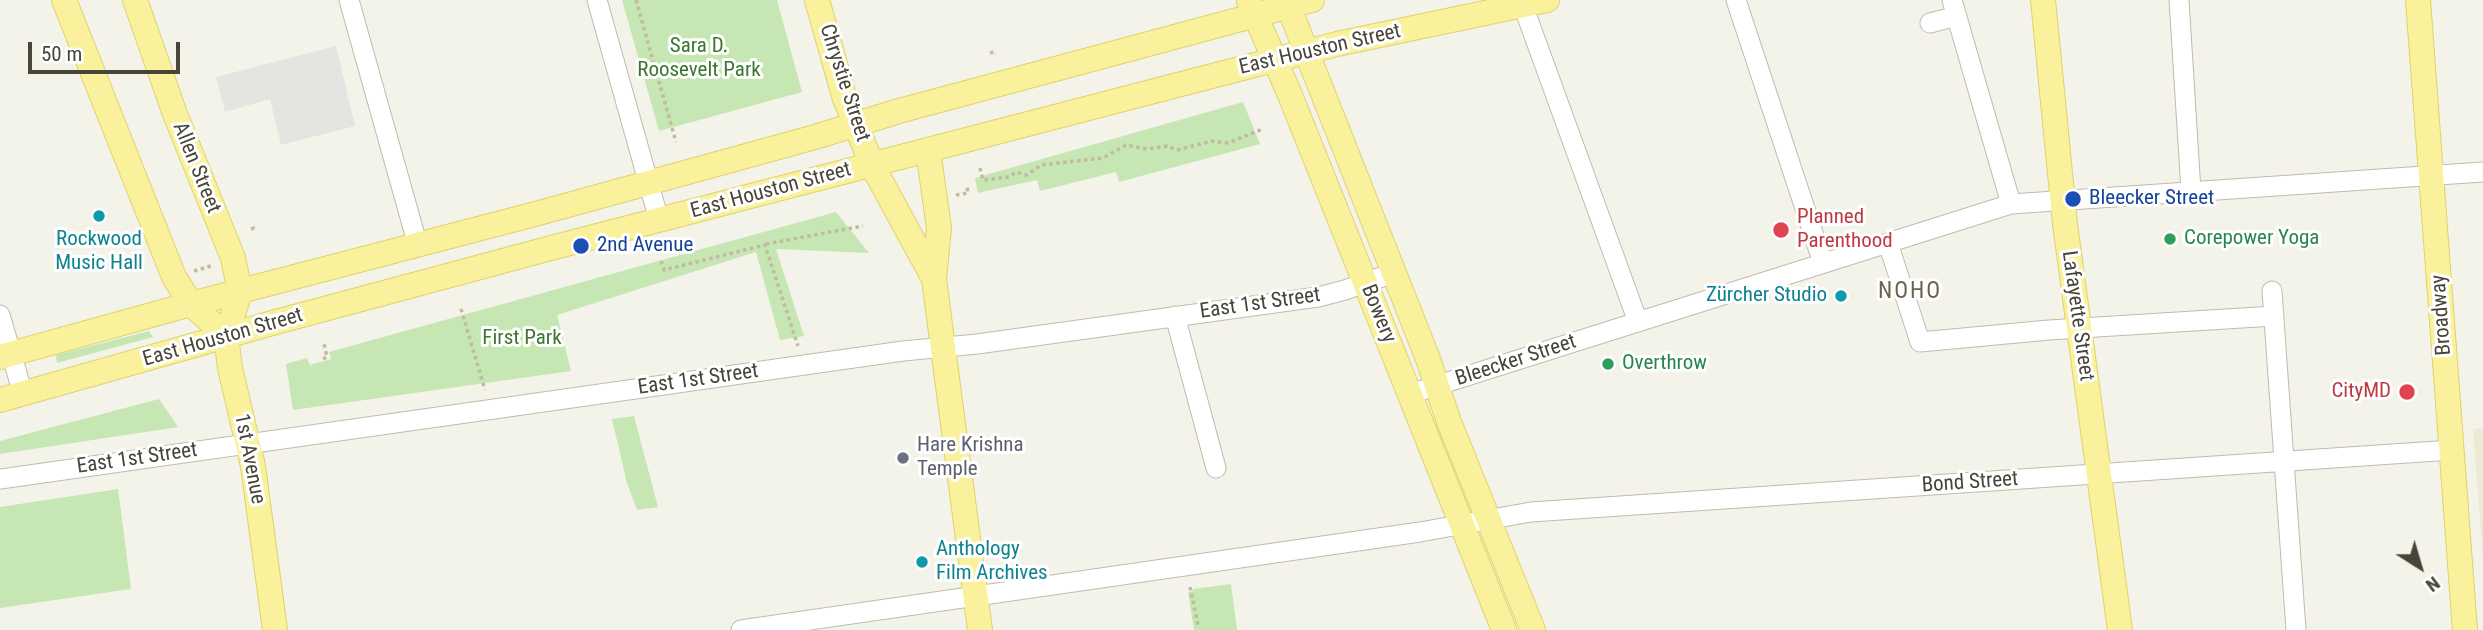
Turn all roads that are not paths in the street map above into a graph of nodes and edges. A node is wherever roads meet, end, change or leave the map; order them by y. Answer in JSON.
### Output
{"nodes":[{"id":1,"x":64,"y":0,"type":"edge"},
{"id":2,"x":135,"y":0,"type":"edge"},
{"id":3,"x":349,"y":0,"type":"edge"},
{"id":4,"x":597,"y":0,"type":"edge"},
{"id":5,"x":817,"y":0,"type":"edge"},
{"id":6,"x":1736,"y":0,"type":"edge"},
{"id":7,"x":2043,"y":0,"type":"edge"},
{"id":8,"x":2179,"y":0,"type":"edge"},
{"id":9,"x":2418,"y":0,"type":"edge"},
{"id":10,"x":1296,"y":2,"type":"edge"},
{"id":11,"x":1530,"y":2,"type":"edge"},
{"id":12,"x":1252,"y":7,"type":"edge"},
{"id":13,"x":1954,"y":8,"type":"edge"},
{"id":14,"x":1930,"y":23,"type":"dead end"},
{"id":15,"x":1306,"y":52,"type":"junction"},
{"id":16,"x":1275,"y":60,"type":"junction"},
{"id":17,"x":855,"y":124,"type":"junction"},
{"id":18,"x":928,"y":150,"type":"junction"},
{"id":19,"x":872,"y":164,"type":"junction"},
{"id":20,"x":2483,"y":172,"type":"edge"},
{"id":21,"x":2431,"y":176,"type":"junction"},
{"id":22,"x":648,"y":183,"type":"junction"},
{"id":23,"x":2191,"y":191,"type":"junction"},
{"id":24,"x":2062,"y":199,"type":"junction"},
{"id":25,"x":2011,"y":204,"type":"junction"},
{"id":26,"x":659,"y":220,"type":"junction"},
{"id":27,"x":1888,"y":243,"type":"junction"},
{"id":28,"x":418,"y":246,"type":"junction"},
{"id":29,"x":1823,"y":263,"type":"junction"},
{"id":30,"x":1394,"y":273,"type":"junction"},
{"id":31,"x":934,"y":279,"type":"junction"},
{"id":32,"x":1366,"y":283,"type":"junction"},
{"id":33,"x":2272,"y":291,"type":"dead end"},
{"id":34,"x":240,"y":292,"type":"junction"},
{"id":35,"x":191,"y":304,"type":"junction"},
{"id":36,"x":0,"y":315,"type":"edge"},
{"id":37,"x":1175,"y":316,"type":"junction"},
{"id":38,"x":2274,"y":316,"type":"junction"},
{"id":39,"x":1638,"y":322,"type":"junction"},
{"id":40,"x":2079,"y":328,"type":"junction"},
{"id":41,"x":226,"y":336,"type":"junction"},
{"id":42,"x":944,"y":347,"type":"junction"},
{"id":43,"x":6,"y":356,"type":"edge"},
{"id":44,"x":1437,"y":386,"type":"junction"},
{"id":45,"x":1410,"y":394,"type":"junction"},
{"id":46,"x":11,"y":397,"type":"edge"},
{"id":47,"x":248,"y":443,"type":"junction"},
{"id":48,"x":2452,"y":450,"type":"junction"},
{"id":49,"x":2286,"y":461,"type":"junction"},
{"id":50,"x":1216,"y":468,"type":"dead end"},
{"id":51,"x":2099,"y":474,"type":"junction"},
{"id":52,"x":0,"y":479,"type":"edge"},
{"id":53,"x":1489,"y":520,"type":"junction"},
{"id":54,"x":1463,"y":524,"type":"junction"},
{"id":55,"x":975,"y":596,"type":"junction"},
{"id":56,"x":275,"y":630,"type":"edge"},
{"id":57,"x":741,"y":630,"type":"edge"},
{"id":58,"x":980,"y":630,"type":"edge"},
{"id":59,"x":1504,"y":630,"type":"edge"},
{"id":60,"x":1533,"y":630,"type":"edge"},
{"id":61,"x":2120,"y":630,"type":"edge"},
{"id":62,"x":2296,"y":630,"type":"edge"},
{"id":63,"x":2465,"y":630,"type":"edge"}],
"edges":[{"from":1,"to":35,"type":"main road"},
{"from":2,"to":34,"type":"main road","name":"Allen Street"},
{"from":3,"to":28,"type":"street"},
{"from":4,"to":22,"type":"street"},
{"from":5,"to":17,"type":"main road","name":"Chrystie Street"},
{"from":6,"to":29,"type":"street"},
{"from":7,"to":24,"type":"main road","name":"Lafayette Street"},
{"from":8,"to":23,"type":"street"},
{"from":9,"to":21,"type":"main road","name":"Broadway"},
{"from":10,"to":12,"type":"main road","name":"East Houston Street"},
{"from":10,"to":15,"type":"main road","name":"Bowery"},
{"from":11,"to":15,"type":"main road","name":"East Houston Street"},
{"from":11,"to":39,"type":"street"},
{"from":12,"to":16,"type":"main road","name":"Bowery"},
{"from":12,"to":17,"type":"main road","name":"East Houston Street"},
{"from":13,"to":14,"type":"street"},
{"from":13,"to":25,"type":"street"},
{"from":15,"to":16,"type":"main road","name":"East Houston Street"},
{"from":15,"to":30,"type":"main road","name":"Bowery"},
{"from":16,"to":18,"type":"main road","name":"East Houston Street"},
{"from":16,"to":32,"type":"main road","name":"Bowery"},
{"from":17,"to":19,"type":"main road","name":"Chrystie Street"},
{"from":17,"to":22,"type":"main road","name":"East Houston Street"},
{"from":18,"to":19,"type":"main road","name":"East Houston Street"},
{"from":18,"to":31,"type":"main road"},
{"from":19,"to":26,"type":"main road","name":"East Houston Street"},
{"from":19,"to":31,"type":"main road"},
{"from":20,"to":21,"type":"street","name":"Bleecker Street"},
{"from":21,"to":23,"type":"street","name":"Bleecker Street"},
{"from":21,"to":48,"type":"main road","name":"Broadway"},
{"from":22,"to":26,"type":"street"},
{"from":22,"to":28,"type":"main road","name":"East Houston Street"},
{"from":23,"to":24,"type":"street","name":"Bleecker Street"},
{"from":24,"to":25,"type":"street","name":"Bleecker Street"},
{"from":24,"to":40,"type":"main road","name":"Lafayette Street"},
{"from":25,"to":27,"type":"street","name":"Bleecker Street"},
{"from":26,"to":41,"type":"main road","name":"East Houston Street"},
{"from":27,"to":29,"type":"street","name":"Bleecker Street"},
{"from":27,"to":40,"type":"street"},
{"from":28,"to":34,"type":"main road","name":"East Houston Street"},
{"from":29,"to":39,"type":"street","name":"Bleecker Street"},
{"from":30,"to":32,"type":"street","name":"East 1st Street"},
{"from":30,"to":44,"type":"main road","name":"Bowery"},
{"from":31,"to":42,"type":"main road"},
{"from":32,"to":37,"type":"street","name":"East 1st Street"},
{"from":32,"to":45,"type":"main road","name":"Bowery"},
{"from":33,"to":38,"type":"street"},
{"from":34,"to":35,"type":"main road","name":"East Houston Street"},
{"from":34,"to":41,"type":"main road","name":"Allen Street"},
{"from":35,"to":41,"type":"main road"},
{"from":35,"to":43,"type":"main road","name":"East Houston Street"},
{"from":36,"to":43,"type":"street"},
{"from":37,"to":42,"type":"street","name":"East 1st Street"},
{"from":37,"to":50,"type":"street"},
{"from":38,"to":40,"type":"street"},
{"from":38,"to":49,"type":"street"},
{"from":39,"to":44,"type":"street","name":"Bleecker Street"},
{"from":40,"to":51,"type":"main road","name":"Lafayette Street"},
{"from":41,"to":46,"type":"main road","name":"East Houston Street"},
{"from":41,"to":47,"type":"main road","name":"1st Avenue"},
{"from":42,"to":47,"type":"street","name":"East 1st Street"},
{"from":42,"to":55,"type":"main road"},
{"from":43,"to":46,"type":"street"},
{"from":44,"to":45,"type":"street","name":"Bleecker Street"},
{"from":44,"to":53,"type":"main road","name":"Bowery"},
{"from":45,"to":54,"type":"main road","name":"Bowery"},
{"from":47,"to":52,"type":"street","name":"East 1st Street"},
{"from":47,"to":56,"type":"main road","name":"1st Avenue"},
{"from":48,"to":49,"type":"street","name":"Bond Street"},
{"from":48,"to":63,"type":"main road","name":"Broadway"},
{"from":49,"to":51,"type":"street","name":"Bond Street"},
{"from":49,"to":62,"type":"street"},
{"from":51,"to":53,"type":"street","name":"Bond Street"},
{"from":51,"to":61,"type":"main road","name":"Lafayette Street"},
{"from":53,"to":54,"type":"street","name":"Bond Street"},
{"from":53,"to":60,"type":"main road","name":"Bowery"},
{"from":54,"to":55,"type":"street","name":"Bond Street"},
{"from":54,"to":59,"type":"main road","name":"Bowery"},
{"from":55,"to":57,"type":"street","name":"Bond Street"},
{"from":55,"to":58,"type":"main road"}]}
